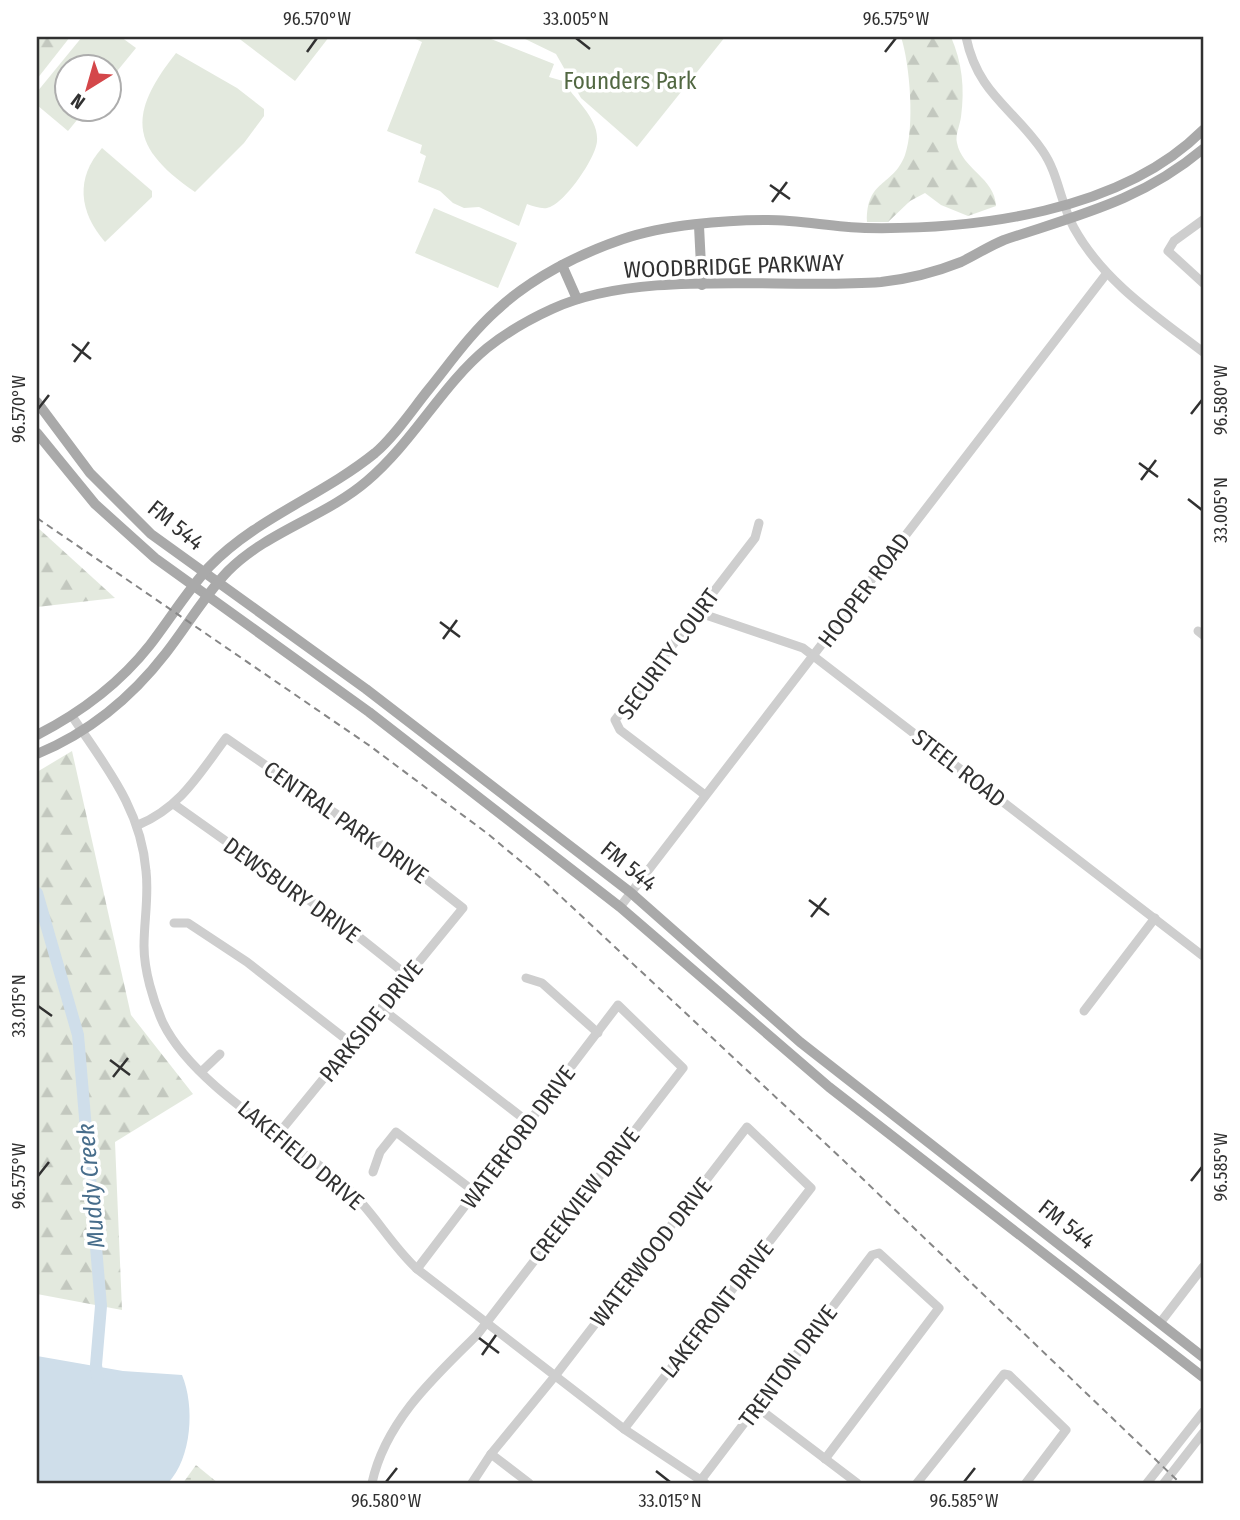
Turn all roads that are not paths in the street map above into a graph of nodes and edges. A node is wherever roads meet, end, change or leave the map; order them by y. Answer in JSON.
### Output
{"nodes":[{"id":1,"x":966,"y":37,"type":"edge"},
{"id":2,"x":1203,"y":130,"type":"edge"},
{"id":3,"x":1203,"y":149,"type":"edge"},
{"id":4,"x":1065,"y":207,"type":"junction"},
{"id":5,"x":1070,"y":220,"type":"junction"},
{"id":6,"x":1203,"y":220,"type":"edge"},
{"id":7,"x":699,"y":226,"type":"junction"},
{"id":8,"x":562,"y":265,"type":"junction"},
{"id":9,"x":1107,"y":273,"type":"junction"},
{"id":10,"x":1203,"y":283,"type":"edge"},
{"id":11,"x":702,"y":285,"type":"junction"},
{"id":12,"x":577,"y":299,"type":"junction"},
{"id":13,"x":1203,"y":352,"type":"edge"},
{"id":14,"x":445,"y":369,"type":"junction"},
{"id":15,"x":456,"y":379,"type":"junction"},
{"id":16,"x":37,"y":402,"type":"edge"},
{"id":17,"x":37,"y":433,"type":"edge"},
{"id":18,"x":378,"y":451,"type":"junction"},
{"id":19,"x":389,"y":461,"type":"junction"},
{"id":20,"x":288,"y":508,"type":"junction"},
{"id":21,"x":759,"y":523,"type":"dead end"},
{"id":22,"x":298,"y":524,"type":"junction"},
{"id":23,"x":204,"y":573,"type":"junction"},
{"id":24,"x":218,"y":583,"type":"junction"},
{"id":25,"x":194,"y":586,"type":"junction"},
{"id":26,"x":208,"y":596,"type":"junction"},
{"id":27,"x":697,"y":612,"type":"junction"},
{"id":28,"x":814,"y":656,"type":"junction"},
{"id":29,"x":72,"y":716,"type":"junction"},
{"id":30,"x":82,"y":731,"type":"junction"},
{"id":31,"x":37,"y":735,"type":"edge"},
{"id":32,"x":37,"y":754,"type":"edge"},
{"id":33,"x":495,"y":788,"type":"junction"},
{"id":34,"x":705,"y":795,"type":"junction"},
{"id":35,"x":484,"y":802,"type":"junction"},
{"id":36,"x":175,"y":805,"type":"junction"},
{"id":37,"x":138,"y":825,"type":"junction"},
{"id":38,"x":630,"y":892,"type":"junction"},
{"id":39,"x":621,"y":907,"type":"junction"},
{"id":40,"x":463,"y":908,"type":"joint"},
{"id":41,"x":1155,"y":918,"type":"junction"},
{"id":42,"x":174,"y":923,"type":"dead end"},
{"id":43,"x":1203,"y":956,"type":"edge"},
{"id":44,"x":681,"y":957,"type":"junction"},
{"id":45,"x":408,"y":976,"type":"junction"},
{"id":46,"x":526,"y":978,"type":"dead end"},
{"id":47,"x":731,"y":981,"type":"junction"},
{"id":48,"x":382,"y":1009,"type":"junction"},
{"id":49,"x":1084,"y":1011,"type":"dead end"},
{"id":50,"x":598,"y":1033,"type":"junction"},
{"id":51,"x":352,"y":1044,"type":"junction"},
{"id":52,"x":220,"y":1054,"type":"dead end"},
{"id":53,"x":683,"y":1068,"type":"joint"},
{"id":54,"x":201,"y":1072,"type":"junction"},
{"id":55,"x":528,"y":1122,"type":"junction"},
{"id":56,"x":279,"y":1133,"type":"junction"},
{"id":57,"x":934,"y":1169,"type":"junction"},
{"id":58,"x":373,"y":1172,"type":"dead end"},
{"id":59,"x":811,"y":1188,"type":"joint"},
{"id":60,"x":989,"y":1191,"type":"junction"},
{"id":61,"x":475,"y":1192,"type":"junction"},
{"id":62,"x":1203,"y":1267,"type":"edge"},
{"id":63,"x":1089,"y":1268,"type":"junction"},
{"id":64,"x":417,"y":1269,"type":"junction"},
{"id":65,"x":1079,"y":1281,"type":"junction"},
{"id":66,"x":485,"y":1323,"type":"junction"},
{"id":67,"x":1160,"y":1323,"type":"junction"},
{"id":68,"x":1203,"y":1357,"type":"edge"},
{"id":69,"x":555,"y":1376,"type":"junction"},
{"id":70,"x":1203,"y":1377,"type":"edge"},
{"id":71,"x":757,"y":1407,"type":"junction"},
{"id":72,"x":1203,"y":1412,"type":"edge"},
{"id":73,"x":624,"y":1429,"type":"junction"},
{"id":74,"x":1203,"y":1433,"type":"edge"},
{"id":75,"x":1172,"y":1450,"type":"junction"},
{"id":76,"x":491,"y":1454,"type":"junction"},
{"id":77,"x":1183,"y":1458,"type":"junction"},
{"id":78,"x":824,"y":1459,"type":"junction"},
{"id":79,"x":703,"y":1482,"type":"edge"},
{"id":80,"x":372,"y":1483,"type":"edge"},
{"id":81,"x":472,"y":1483,"type":"edge"},
{"id":82,"x":529,"y":1483,"type":"edge"},
{"id":83,"x":857,"y":1483,"type":"edge"},
{"id":84,"x":917,"y":1483,"type":"edge"},
{"id":85,"x":1026,"y":1483,"type":"edge"},
{"id":86,"x":1147,"y":1483,"type":"edge"},
{"id":87,"x":1164,"y":1483,"type":"edge"}],
"edges":[{"from":1,"to":4,"type":"street"},
{"from":2,"to":4,"type":"main road","name":"WOODBRIDGE PARKWAY"},
{"from":3,"to":5,"type":"main road","name":"WOODBRIDGE PARKWAY"},
{"from":4,"to":5,"type":"street"},
{"from":4,"to":7,"type":"main road","name":"WOODBRIDGE PARKWAY"},
{"from":5,"to":9,"type":"street"},
{"from":5,"to":11,"type":"main road","name":"WOODBRIDGE PARKWAY"},
{"from":6,"to":10,"type":"street"},
{"from":7,"to":8,"type":"main road","name":"WOODBRIDGE PARKWAY"},
{"from":7,"to":11,"type":"main road"},
{"from":8,"to":12,"type":"main road"},
{"from":8,"to":14,"type":"main road","name":"WOODBRIDGE PARKWAY"},
{"from":9,"to":13,"type":"street"},
{"from":9,"to":28,"type":"street","name":"HOOPER ROAD"},
{"from":11,"to":12,"type":"main road","name":"WOODBRIDGE PARKWAY"},
{"from":12,"to":15,"type":"main road","name":"WOODBRIDGE PARKWAY"},
{"from":14,"to":15,"type":"main road"},
{"from":14,"to":18,"type":"main road","name":"WOODBRIDGE PARKWAY"},
{"from":15,"to":19,"type":"main road","name":"WOODBRIDGE PARKWAY"},
{"from":16,"to":23,"type":"main road","name":"FM 544","number":"FM 544"},
{"from":17,"to":25,"type":"main road","name":"FM 544","number":"FM 544"},
{"from":18,"to":19,"type":"main road"},
{"from":18,"to":20,"type":"main road","name":"WOODBRIDGE PARKWAY"},
{"from":19,"to":22,"type":"main road","name":"WOODBRIDGE PARKWAY"},
{"from":20,"to":22,"type":"main road"},
{"from":20,"to":23,"type":"main road","name":"WOODBRIDGE PARKWAY"},
{"from":21,"to":27,"type":"street","name":"SECURITY COURT"},
{"from":22,"to":24,"type":"main road","name":"WOODBRIDGE PARKWAY"},
{"from":23,"to":24,"type":"main road","name":"FM 544","number":"FM 544"},
{"from":23,"to":25,"type":"main road","name":"WOODBRIDGE PARKWAY"},
{"from":24,"to":26,"type":"main road","name":"WOODBRIDGE PARKWAY"},
{"from":24,"to":33,"type":"main road","name":"FM 544","number":"FM 544"},
{"from":25,"to":26,"type":"main road","name":"FM 544","number":"FM 544"},
{"from":25,"to":29,"type":"main road","name":"WOODBRIDGE PARKWAY"},
{"from":26,"to":30,"type":"main road","name":"WOODBRIDGE PARKWAY"},
{"from":26,"to":35,"type":"main road","name":"FM 544","number":"FM 544"},
{"from":27,"to":28,"type":"street","name":"STEEL ROAD"},
{"from":27,"to":34,"type":"street","name":"SECURITY COURT"},
{"from":28,"to":34,"type":"street","name":"HOOPER ROAD"},
{"from":28,"to":41,"type":"street","name":"STEEL ROAD"},
{"from":29,"to":30,"type":"street","name":"LAKEFIELD DRIVE"},
{"from":29,"to":31,"type":"main road","name":"WOODBRIDGE PARKWAY"},
{"from":30,"to":32,"type":"main road","name":"WOODBRIDGE PARKWAY"},
{"from":30,"to":37,"type":"street","name":"LAKEFIELD DRIVE"},
{"from":33,"to":35,"type":"main road"},
{"from":33,"to":38,"type":"main road","name":"FM 544","number":"FM 544"},
{"from":34,"to":38,"type":"street","name":"HOOPER ROAD"},
{"from":35,"to":39,"type":"main road","name":"FM 544","number":"FM 544"},
{"from":36,"to":37,"type":"street"},
{"from":36,"to":40,"type":"street","name":"CENTRAL PARK DRIVE"},
{"from":36,"to":45,"type":"street","name":"DEWSBURY DRIVE"},
{"from":37,"to":54,"type":"street","name":"LAKEFIELD DRIVE"},
{"from":38,"to":39,"type":"street","name":"HOOPER ROAD"},
{"from":38,"to":47,"type":"main road","name":"FM 544","number":"FM 544"},
{"from":39,"to":44,"type":"main road","name":"FM 544","number":"FM 544"},
{"from":40,"to":45,"type":"street","name":"PARKSIDE DRIVE"},
{"from":41,"to":43,"type":"street","name":"STEEL ROAD"},
{"from":41,"to":49,"type":"street"},
{"from":42,"to":51,"type":"street"},
{"from":44,"to":47,"type":"main road"},
{"from":44,"to":57,"type":"main road","name":"FM 544","number":"FM 544"},
{"from":45,"to":48,"type":"street","name":"PARKSIDE DRIVE"},
{"from":46,"to":50,"type":"street"},
{"from":47,"to":60,"type":"main road","name":"FM 544","number":"FM 544"},
{"from":48,"to":51,"type":"street","name":"PARKSIDE DRIVE"},
{"from":48,"to":55,"type":"street"},
{"from":50,"to":53,"type":"street","name":"WATERFORD DRIVE"},
{"from":50,"to":55,"type":"street","name":"WATERFORD DRIVE"},
{"from":51,"to":56,"type":"street","name":"PARKSIDE DRIVE"},
{"from":52,"to":54,"type":"street"},
{"from":53,"to":66,"type":"street","name":"CREEKVIEW DRIVE"},
{"from":54,"to":56,"type":"street","name":"LAKEFIELD DRIVE"},
{"from":55,"to":61,"type":"street","name":"WATERFORD DRIVE"},
{"from":56,"to":64,"type":"street","name":"LAKEFIELD DRIVE"},
{"from":57,"to":60,"type":"main road"},
{"from":57,"to":65,"type":"main road","name":"FM 544","number":"FM 544"},
{"from":58,"to":61,"type":"street"},
{"from":59,"to":69,"type":"street","name":"WATERWOOD DRIVE"},
{"from":59,"to":73,"type":"street","name":"LAKEFRONT DRIVE"},
{"from":60,"to":63,"type":"main road","name":"FM 544","number":"FM 544"},
{"from":61,"to":64,"type":"street","name":"WATERFORD DRIVE"},
{"from":62,"to":67,"type":"street"},
{"from":63,"to":65,"type":"main road"},
{"from":63,"to":67,"type":"main road","name":"FM 544","number":"FM 544"},
{"from":64,"to":66,"type":"street","name":"LAKEFIELD DRIVE"},
{"from":65,"to":70,"type":"main road","name":"FM 544","number":"FM 544"},
{"from":66,"to":69,"type":"street","name":"LAKEFIELD DRIVE"},
{"from":66,"to":80,"type":"street","name":"CREEKVIEW DRIVE"},
{"from":67,"to":68,"type":"main road","name":"FM 544","number":"FM 544"},
{"from":69,"to":73,"type":"street","name":"LAKEFIELD DRIVE"},
{"from":69,"to":76,"type":"street","name":"WATERWOOD DRIVE"},
{"from":71,"to":78,"type":"street"},
{"from":71,"to":78,"type":"street","name":"TRENTON DRIVE"},
{"from":71,"to":79,"type":"street","name":"TRENTON DRIVE"},
{"from":72,"to":75,"type":"street"},
{"from":73,"to":79,"type":"street","name":"LAKEFIELD DRIVE"},
{"from":74,"to":77,"type":"street"},
{"from":75,"to":77,"type":"street"},
{"from":75,"to":86,"type":"street"},
{"from":76,"to":81,"type":"street","name":"WATERWOOD DRIVE"},
{"from":76,"to":82,"type":"street"},
{"from":77,"to":87,"type":"street"},
{"from":78,"to":83,"type":"street"},
{"from":84,"to":85,"type":"street"}]}
